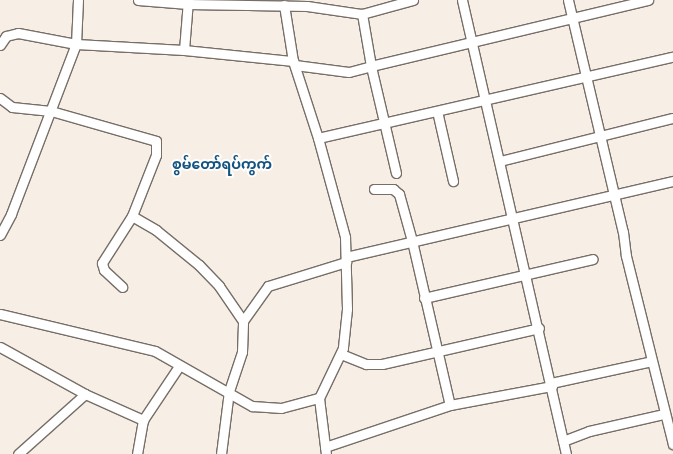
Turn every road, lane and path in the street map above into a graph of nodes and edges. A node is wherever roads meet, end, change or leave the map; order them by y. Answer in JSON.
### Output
{"nodes":[{"id":1,"x":78,"y":0,"type":"edge"},
{"id":2,"x":138,"y":0,"type":"edge"},
{"id":3,"x":413,"y":0,"type":"edge"},
{"id":4,"x":462,"y":0,"type":"edge"},
{"id":5,"x":568,"y":0,"type":"edge"},
{"id":6,"x":648,"y":0,"type":"edge"},
{"id":7,"x":188,"y":2,"type":"edge"},
{"id":8,"x":387,"y":3,"type":"edge"},
{"id":9,"x":284,"y":5,"type":"junction"},
{"id":10,"x":362,"y":14,"type":"junction"},
{"id":11,"x":572,"y":18,"type":"junction"},
{"id":12,"x":472,"y":41,"type":"junction"},
{"id":13,"x":76,"y":44,"type":"junction"},
{"id":14,"x":0,"y":45,"type":"edge"},
{"id":15,"x":184,"y":50,"type":"junction"},
{"id":16,"x":673,"y":57,"type":"edge"},
{"id":17,"x":294,"y":63,"type":"junction"},
{"id":18,"x":371,"y":66,"type":"junction"},
{"id":19,"x":586,"y":77,"type":"junction"},
{"id":20,"x":0,"y":98,"type":"edge"},
{"id":21,"x":486,"y":100,"type":"junction"},
{"id":22,"x":51,"y":111,"type":"junction"},
{"id":23,"x":437,"y":111,"type":"junction"},
{"id":24,"x":673,"y":118,"type":"edge"},
{"id":25,"x":383,"y":123,"type":"junction"},
{"id":26,"x":600,"y":136,"type":"junction"},
{"id":27,"x":318,"y":138,"type":"junction"},
{"id":28,"x":500,"y":161,"type":"junction"},
{"id":29,"x":396,"y":173,"type":"dead end"},
{"id":30,"x":453,"y":181,"type":"dead end"},
{"id":31,"x":673,"y":181,"type":"edge"},
{"id":32,"x":374,"y":189,"type":"dead end"},
{"id":33,"x":614,"y":195,"type":"junction"},
{"id":34,"x":132,"y":216,"type":"junction"},
{"id":35,"x":513,"y":218,"type":"junction"},
{"id":36,"x":3,"y":220,"type":"edge"},
{"id":37,"x":0,"y":235,"type":"edge"},
{"id":38,"x":412,"y":241,"type":"junction"},
{"id":39,"x":593,"y":259,"type":"dead end"},
{"id":40,"x":346,"y":260,"type":"junction"},
{"id":41,"x":526,"y":275,"type":"junction"},
{"id":42,"x":122,"y":287,"type":"dead end"},
{"id":43,"x":424,"y":298,"type":"junction"},
{"id":44,"x":0,"y":314,"type":"edge"},
{"id":45,"x":243,"y":321,"type":"junction"},
{"id":46,"x":539,"y":328,"type":"junction"},
{"id":47,"x":0,"y":347,"type":"edge"},
{"id":48,"x":437,"y":353,"type":"junction"},
{"id":49,"x":341,"y":354,"type":"junction"},
{"id":50,"x":652,"y":361,"type":"junction"},
{"id":51,"x":179,"y":366,"type":"junction"},
{"id":52,"x":552,"y":384,"type":"junction"},
{"id":53,"x":229,"y":390,"type":"junction"},
{"id":54,"x":85,"y":394,"type":"junction"},
{"id":55,"x":319,"y":398,"type":"junction"},
{"id":56,"x":450,"y":405,"type":"junction"},
{"id":57,"x":664,"y":414,"type":"junction"},
{"id":58,"x":143,"y":420,"type":"junction"},
{"id":59,"x":563,"y":441,"type":"junction"},
{"id":60,"x":673,"y":444,"type":"edge"},
{"id":61,"x":326,"y":450,"type":"edge"},
{"id":62,"x":135,"y":453,"type":"edge"},
{"id":63,"x":18,"y":454,"type":"edge"},
{"id":64,"x":221,"y":454,"type":"edge"},
{"id":65,"x":566,"y":454,"type":"edge"}],
"edges":[{"from":1,"to":13,"type":"street"},
{"from":2,"to":7,"type":"street"},
{"from":3,"to":8,"type":"street"},
{"from":4,"to":12,"type":"street"},
{"from":5,"to":11,"type":"street"},
{"from":6,"to":11,"type":"street"},
{"from":7,"to":9,"type":"street"},
{"from":7,"to":15,"type":"street"},
{"from":8,"to":10,"type":"street"},
{"from":9,"to":10,"type":"street"},
{"from":9,"to":17,"type":"street"},
{"from":10,"to":18,"type":"street"},
{"from":11,"to":12,"type":"street"},
{"from":11,"to":19,"type":"street"},
{"from":12,"to":18,"type":"street"},
{"from":12,"to":21,"type":"street"},
{"from":13,"to":14,"type":"street"},
{"from":13,"to":15,"type":"street"},
{"from":13,"to":22,"type":"street"},
{"from":15,"to":17,"type":"street"},
{"from":16,"to":19,"type":"street"},
{"from":17,"to":18,"type":"street"},
{"from":17,"to":27,"type":"street"},
{"from":18,"to":25,"type":"street"},
{"from":19,"to":21,"type":"street"},
{"from":19,"to":26,"type":"street"},
{"from":20,"to":22,"type":"street"},
{"from":21,"to":23,"type":"street"},
{"from":21,"to":28,"type":"street"},
{"from":22,"to":34,"type":"street"},
{"from":22,"to":36,"type":"street"},
{"from":23,"to":25,"type":"street"},
{"from":23,"to":30,"type":"street"},
{"from":24,"to":26,"type":"street"},
{"from":25,"to":27,"type":"street"},
{"from":25,"to":29,"type":"street"},
{"from":26,"to":28,"type":"street"},
{"from":26,"to":33,"type":"street"},
{"from":27,"to":40,"type":"street"},
{"from":28,"to":35,"type":"street"},
{"from":31,"to":33,"type":"street"},
{"from":32,"to":38,"type":"street"},
{"from":33,"to":35,"type":"street"},
{"from":33,"to":50,"type":"street"},
{"from":34,"to":42,"type":"street"},
{"from":34,"to":45,"type":"street"},
{"from":35,"to":38,"type":"street"},
{"from":35,"to":41,"type":"street"},
{"from":36,"to":37,"type":"street"},
{"from":38,"to":40,"type":"street"},
{"from":38,"to":43,"type":"street"},
{"from":39,"to":41,"type":"street"},
{"from":40,"to":45,"type":"street"},
{"from":40,"to":49,"type":"street"},
{"from":41,"to":43,"type":"street"},
{"from":41,"to":46,"type":"street"},
{"from":43,"to":48,"type":"street"},
{"from":44,"to":51,"type":"street"},
{"from":45,"to":53,"type":"street"},
{"from":46,"to":48,"type":"street"},
{"from":46,"to":52,"type":"street"},
{"from":47,"to":54,"type":"street"},
{"from":48,"to":49,"type":"street"},
{"from":48,"to":56,"type":"street"},
{"from":49,"to":55,"type":"street"},
{"from":50,"to":52,"type":"street"},
{"from":50,"to":57,"type":"street"},
{"from":51,"to":53,"type":"street"},
{"from":51,"to":58,"type":"street"},
{"from":52,"to":56,"type":"street"},
{"from":52,"to":59,"type":"street"},
{"from":53,"to":55,"type":"street"},
{"from":53,"to":64,"type":"street"},
{"from":54,"to":58,"type":"street"},
{"from":54,"to":63,"type":"street"},
{"from":55,"to":61,"type":"street"},
{"from":56,"to":61,"type":"street"},
{"from":57,"to":59,"type":"street"},
{"from":57,"to":60,"type":"street"},
{"from":58,"to":62,"type":"street"},
{"from":59,"to":65,"type":"street"}]}
